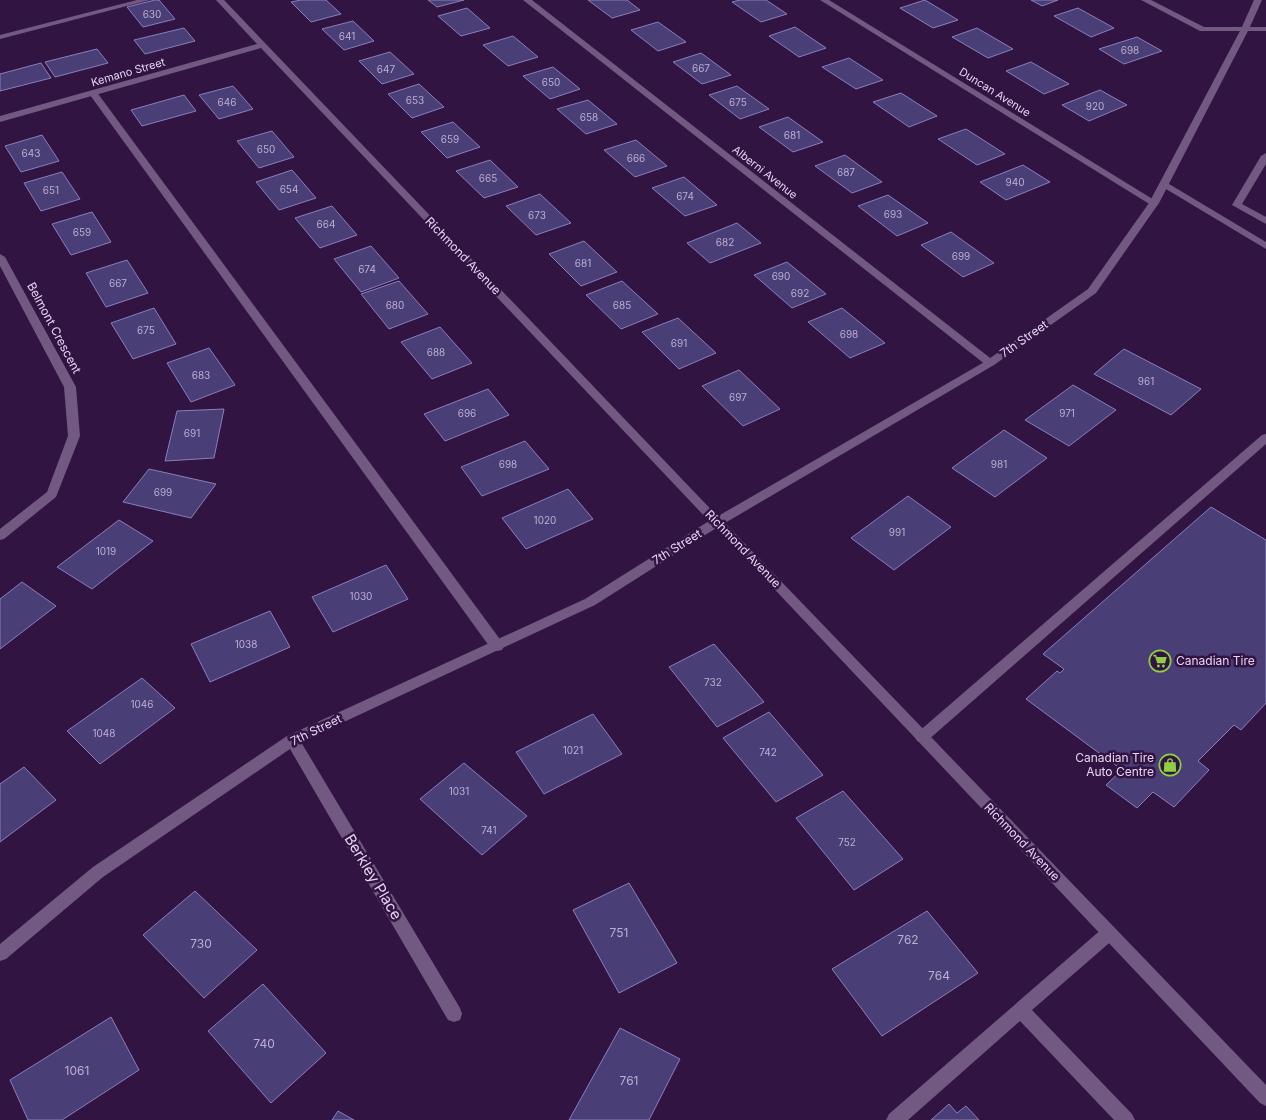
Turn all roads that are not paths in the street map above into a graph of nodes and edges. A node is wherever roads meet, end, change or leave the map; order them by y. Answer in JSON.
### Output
{"nodes":[{"id":1,"x":146,"y":0,"type":"edge"},
{"id":2,"x":220,"y":0,"type":"edge"},
{"id":3,"x":527,"y":0,"type":"edge"},
{"id":4,"x":824,"y":0,"type":"edge"},
{"id":5,"x":1145,"y":0,"type":"edge"},
{"id":6,"x":1258,"y":0,"type":"edge"},
{"id":7,"x":1245,"y":29,"type":"junction"},
{"id":8,"x":1266,"y":30,"type":"edge"},
{"id":9,"x":0,"y":37,"type":"edge"},
{"id":10,"x":263,"y":46,"type":"junction"},
{"id":11,"x":93,"y":93,"type":"junction"},
{"id":12,"x":0,"y":119,"type":"edge"},
{"id":13,"x":1266,"y":156,"type":"edge"},
{"id":14,"x":1164,"y":184,"type":"junction"},
{"id":15,"x":1154,"y":203,"type":"junction"},
{"id":16,"x":1266,"y":221,"type":"edge"},
{"id":17,"x":1266,"y":246,"type":"edge"},
{"id":18,"x":0,"y":257,"type":"edge"},
{"id":19,"x":990,"y":362,"type":"junction"},
{"id":20,"x":1266,"y":438,"type":"edge"},
{"id":21,"x":717,"y":522,"type":"junction"},
{"id":22,"x":0,"y":536,"type":"edge"},
{"id":23,"x":497,"y":646,"type":"junction"},
{"id":24,"x":922,"y":737,"type":"junction"},
{"id":25,"x":292,"y":740,"type":"junction"},
{"id":26,"x":1109,"y":933,"type":"junction"},
{"id":27,"x":0,"y":954,"type":"edge"},
{"id":28,"x":1021,"y":1010,"type":"junction"},
{"id":29,"x":454,"y":1014,"type":"dead end"},
{"id":30,"x":1266,"y":1097,"type":"edge"},
{"id":31,"x":895,"y":1120,"type":"edge"},
{"id":32,"x":1126,"y":1120,"type":"edge"}],
"edges":[{"from":1,"to":9,"type":"street"},
{"from":2,"to":10,"type":"street","name":"Richmond Avenue"},
{"from":3,"to":19,"type":"street","name":"Alberni Avenue"},
{"from":4,"to":15,"type":"street","name":"Duncan Avenue"},
{"from":5,"to":7,"type":"street"},
{"from":6,"to":7,"type":"street","name":"7th Street"},
{"from":7,"to":8,"type":"street"},
{"from":7,"to":14,"type":"street","name":"7th Street"},
{"from":10,"to":11,"type":"street","name":"Kemano Street"},
{"from":10,"to":21,"type":"street","name":"Richmond Avenue"},
{"from":11,"to":12,"type":"street","name":"Kemano Street"},
{"from":11,"to":23,"type":"street"},
{"from":13,"to":16,"type":"street"},
{"from":14,"to":15,"type":"street","name":"7th Street"},
{"from":14,"to":17,"type":"street"},
{"from":15,"to":19,"type":"street","name":"7th Street"},
{"from":18,"to":22,"type":"street","name":"Belmont Crescent"},
{"from":19,"to":21,"type":"street","name":"7th Street"},
{"from":20,"to":24,"type":"street"},
{"from":21,"to":23,"type":"street","name":"7th Street"},
{"from":21,"to":24,"type":"street","name":"Richmond Avenue"},
{"from":23,"to":25,"type":"street","name":"7th Street"},
{"from":24,"to":26,"type":"street","name":"Richmond Avenue"},
{"from":25,"to":27,"type":"street","name":"7th Street"},
{"from":25,"to":29,"type":"street","name":"Berkley Place"},
{"from":26,"to":28,"type":"street"},
{"from":26,"to":30,"type":"street","name":"Richmond Avenue"},
{"from":28,"to":31,"type":"street"},
{"from":28,"to":32,"type":"street"}]}
